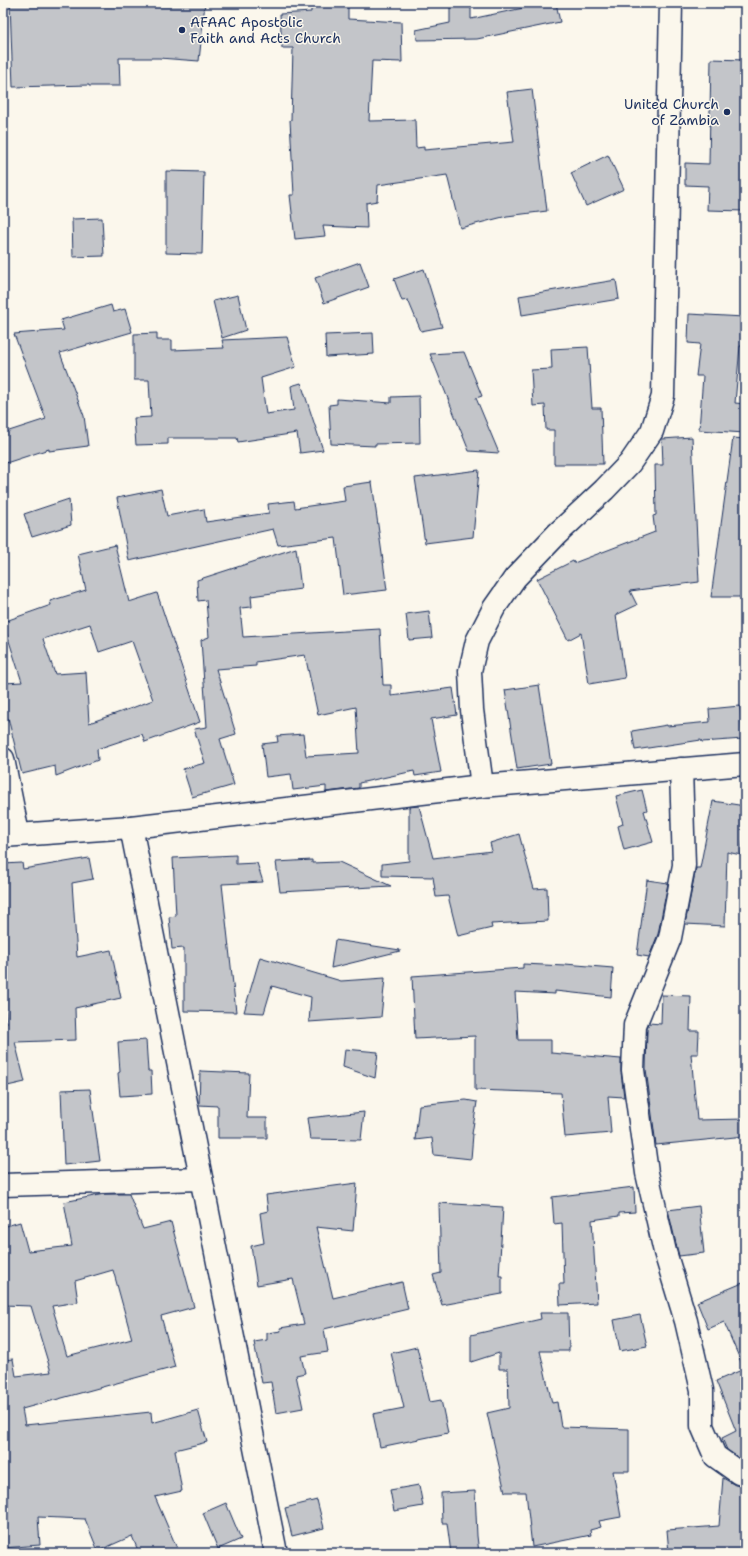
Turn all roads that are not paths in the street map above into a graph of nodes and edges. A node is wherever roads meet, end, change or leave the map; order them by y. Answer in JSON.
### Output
{"nodes":[{"id":1,"x":671,"y":3,"type":"edge"},
{"id":2,"x":3,"y":759,"type":"edge"},
{"id":3,"x":745,"y":764,"type":"edge"},
{"id":4,"x":681,"y":769,"type":"junction"},
{"id":5,"x":482,"y":786,"type":"junction"},
{"id":6,"x":131,"y":827,"type":"junction"},
{"id":7,"x":10,"y":835,"type":"edge"},
{"id":8,"x":201,"y":1179,"type":"junction"},
{"id":9,"x":3,"y":1185,"type":"edge"},
{"id":10,"x":745,"y":1475,"type":"edge"},
{"id":11,"x":276,"y":1553,"type":"edge"}],
"edges":[{"from":1,"to":5,"type":"street"},
{"from":2,"to":7,"type":"street"},
{"from":3,"to":4,"type":"street"},
{"from":4,"to":5,"type":"street"},
{"from":4,"to":10,"type":"street"},
{"from":5,"to":6,"type":"street"},
{"from":6,"to":7,"type":"street"},
{"from":6,"to":8,"type":"street"},
{"from":8,"to":9,"type":"street"},
{"from":8,"to":11,"type":"street"}]}
